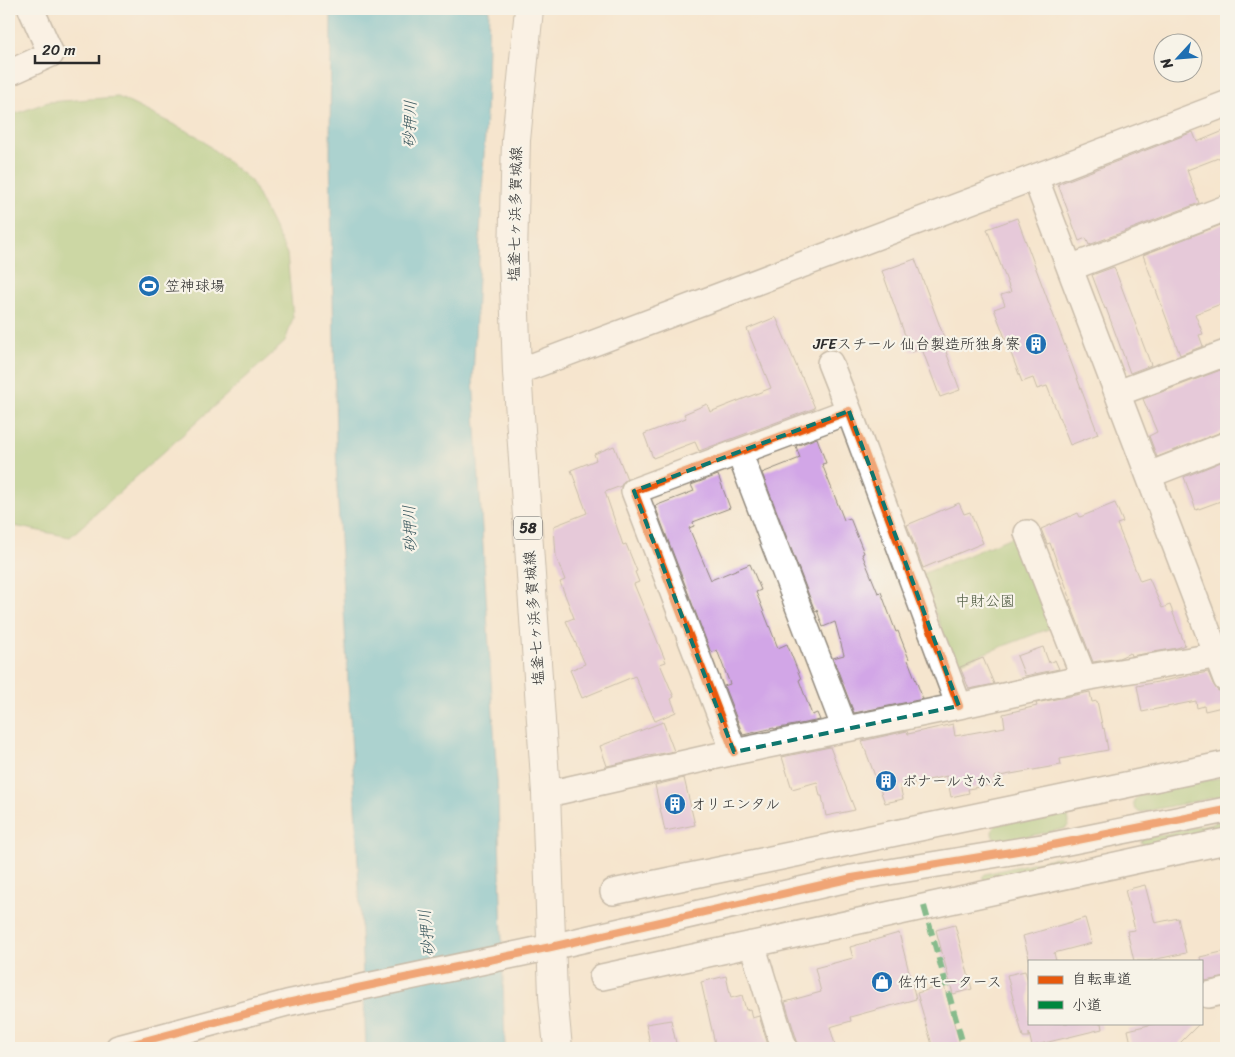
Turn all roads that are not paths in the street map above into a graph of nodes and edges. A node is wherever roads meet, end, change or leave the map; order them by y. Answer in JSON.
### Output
{"nodes":[{"id":1,"x":31,"y":9,"type":"edge"},
{"id":2,"x":529,"y":9,"type":"edge"},
{"id":3,"x":9,"y":73,"type":"edge"},
{"id":4,"x":1226,"y":104,"type":"edge"},
{"id":5,"x":1035,"y":178,"type":"junction"},
{"id":6,"x":1226,"y":208,"type":"edge"},
{"id":7,"x":1070,"y":268,"type":"junction"},
{"id":8,"x":1226,"y":353,"type":"edge"},
{"id":9,"x":830,"y":363,"type":"dead end"},
{"id":10,"x":517,"y":372,"type":"junction"},
{"id":11,"x":1118,"y":393,"type":"junction"},
{"id":12,"x":849,"y":411,"type":"junction"},
{"id":13,"x":1226,"y":445,"type":"edge"},
{"id":14,"x":739,"y":452,"type":"junction"},
{"id":15,"x":1149,"y":475,"type":"junction"},
{"id":16,"x":1027,"y":533,"type":"dead end"},
{"id":17,"x":1222,"y":655,"type":"edge"},
{"id":18,"x":1084,"y":678,"type":"junction"},
{"id":19,"x":1226,"y":679,"type":"edge"},
{"id":20,"x":959,"y":706,"type":"junction"},
{"id":21,"x":845,"y":729,"type":"junction"},
{"id":22,"x":734,"y":752,"type":"junction"},
{"id":23,"x":1226,"y":764,"type":"edge"},
{"id":24,"x":546,"y":793,"type":"junction"},
{"id":25,"x":1226,"y":810,"type":"edge"},
{"id":26,"x":1226,"y":841,"type":"edge"},
{"id":27,"x":613,"y":892,"type":"dead end"},
{"id":28,"x":752,"y":944,"type":"junction"},
{"id":29,"x":551,"y":947,"type":"junction"},
{"id":30,"x":602,"y":977,"type":"dead end"},
{"id":31,"x":118,"y":1048,"type":"edge"},
{"id":32,"x":558,"y":1048,"type":"edge"},
{"id":33,"x":784,"y":1048,"type":"edge"}],
"edges":[{"from":1,"to":3,"type":"street"},
{"from":2,"to":10,"type":"main road","name":"塩釜七ヶ浜多賀城線","number":"58"},
{"from":4,"to":5,"type":"street"},
{"from":5,"to":7,"type":"street"},
{"from":5,"to":10,"type":"street"},
{"from":6,"to":7,"type":"street"},
{"from":7,"to":11,"type":"street"},
{"from":8,"to":11,"type":"street"},
{"from":9,"to":12,"type":"street"},
{"from":10,"to":24,"type":"main road","name":"塩釜七ヶ浜多賀城線","number":"58"},
{"from":11,"to":15,"type":"street"},
{"from":12,"to":14,"type":"street"},
{"from":12,"to":20,"type":"street"},
{"from":13,"to":15,"type":"street"},
{"from":14,"to":21,"type":"street"},
{"from":14,"to":22,"type":"street"},
{"from":15,"to":17,"type":"street"},
{"from":16,"to":18,"type":"street"},
{"from":17,"to":18,"type":"street"},
{"from":17,"to":19,"type":"street"},
{"from":18,"to":20,"type":"street"},
{"from":20,"to":21,"type":"street"},
{"from":21,"to":22,"type":"street"},
{"from":22,"to":24,"type":"street"},
{"from":23,"to":27,"type":"street"},
{"from":24,"to":29,"type":"main road","name":"塩釜七ヶ浜多賀城線","number":"58"},
{"from":25,"to":29,"type":"street"},
{"from":26,"to":28,"type":"street"},
{"from":28,"to":30,"type":"street"},
{"from":28,"to":33,"type":"street"},
{"from":29,"to":31,"type":"street"},
{"from":29,"to":32,"type":"main road","name":"塩釜七ヶ浜多賀城線","number":"58"}]}
